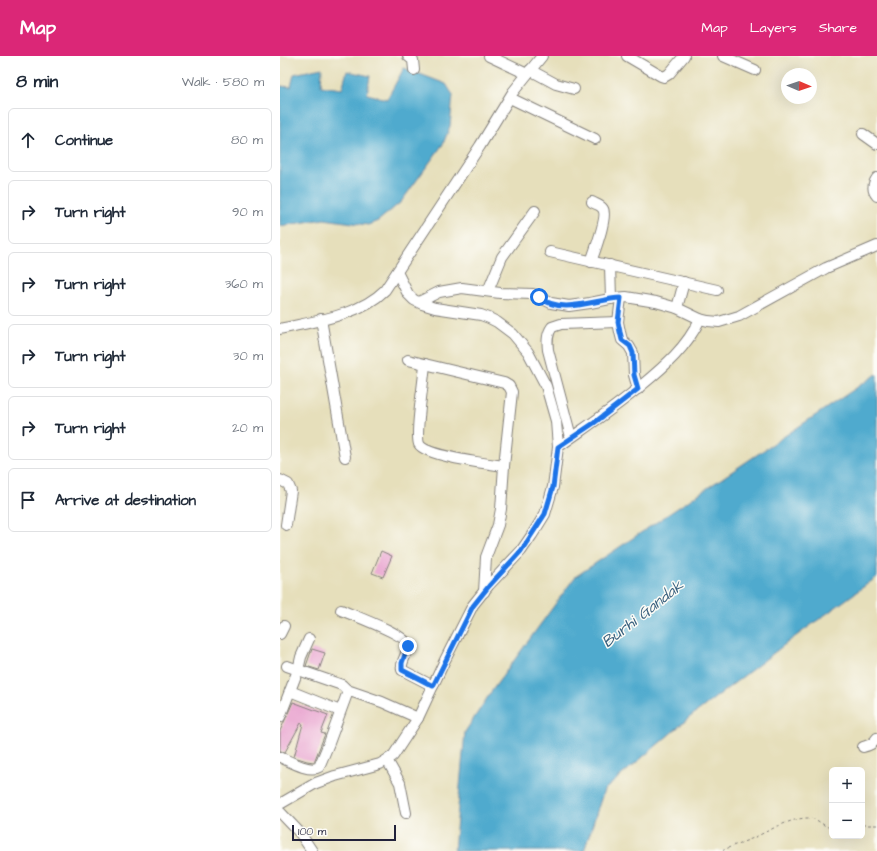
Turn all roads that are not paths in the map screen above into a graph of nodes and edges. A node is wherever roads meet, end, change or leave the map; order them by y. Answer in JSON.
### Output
{"nodes":[{"id":1,"x":408,"y":56,"type":"edge"},
{"id":2,"x":489,"y":56,"type":"edge"},
{"id":3,"x":542,"y":56,"type":"edge"},
{"id":4,"x":627,"y":56,"type":"edge"},
{"id":5,"x":684,"y":56,"type":"edge"},
{"id":6,"x":723,"y":56,"type":"edge"},
{"id":7,"x":414,"y":70,"type":"dead end"},
{"id":8,"x":755,"y":70,"type":"dead end"},
{"id":9,"x":528,"y":72,"type":"junction"},
{"id":10,"x":574,"y":88,"type":"dead end"},
{"id":11,"x":510,"y":98,"type":"junction"},
{"id":12,"x":863,"y":134,"type":"dead end"},
{"id":13,"x":594,"y":139,"type":"dead end"},
{"id":14,"x":877,"y":144,"type":"edge"},
{"id":15,"x":877,"y":178,"type":"edge"},
{"id":16,"x":877,"y":196,"type":"edge"},
{"id":17,"x":592,"y":202,"type":"dead end"},
{"id":18,"x":535,"y":211,"type":"dead end"},
{"id":19,"x":877,"y":246,"type":"edge"},
{"id":20,"x":550,"y":252,"type":"dead end"},
{"id":21,"x":591,"y":262,"type":"junction"},
{"id":22,"x":610,"y":266,"type":"junction"},
{"id":23,"x":397,"y":272,"type":"junction"},
{"id":24,"x":684,"y":282,"type":"junction"},
{"id":25,"x":717,"y":290,"type":"dead end"},
{"id":26,"x":488,"y":291,"type":"junction"},
{"id":27,"x":616,"y":298,"type":"junction"},
{"id":28,"x":419,"y":302,"type":"junction"},
{"id":29,"x":677,"y":308,"type":"junction"},
{"id":30,"x":321,"y":319,"type":"junction"},
{"id":31,"x":700,"y":319,"type":"junction"},
{"id":32,"x":618,"y":322,"type":"junction"},
{"id":33,"x":280,"y":329,"type":"edge"},
{"id":34,"x":408,"y":360,"type":"dead end"},
{"id":35,"x":425,"y":364,"type":"junction"},
{"id":36,"x":638,"y":389,"type":"junction"},
{"id":37,"x":572,"y":438,"type":"junction"},
{"id":38,"x":558,"y":447,"type":"junction"},
{"id":39,"x":345,"y":457,"type":"dead end"},
{"id":40,"x":504,"y":466,"type":"junction"},
{"id":41,"x":280,"y":480,"type":"edge"},
{"id":42,"x":286,"y":526,"type":"dead end"},
{"id":43,"x":484,"y":592,"type":"junction"},
{"id":44,"x":341,"y":610,"type":"dead end"},
{"id":45,"x":309,"y":639,"type":"dead end"},
{"id":46,"x":287,"y":666,"type":"dead end"},
{"id":47,"x":298,"y":670,"type":"junction"},
{"id":48,"x":433,"y":686,"type":"junction"},
{"id":49,"x":347,"y":690,"type":"junction"},
{"id":50,"x":290,"y":691,"type":"junction"},
{"id":51,"x":340,"y":711,"type":"junction"},
{"id":52,"x":280,"y":717,"type":"edge"},
{"id":53,"x":418,"y":718,"type":"junction"},
{"id":54,"x":877,"y":738,"type":"edge"},
{"id":55,"x":863,"y":747,"type":"dead end"},
{"id":56,"x":280,"y":757,"type":"edge"},
{"id":57,"x":387,"y":760,"type":"junction"},
{"id":58,"x":280,"y":804,"type":"edge"},
{"id":59,"x":280,"y":812,"type":"edge"},
{"id":60,"x":406,"y":813,"type":"dead end"},
{"id":61,"x":312,"y":851,"type":"edge"}],
"edges":[{"from":1,"to":7,"type":"street"},
{"from":2,"to":9,"type":"street"},
{"from":3,"to":9,"type":"street"},
{"from":4,"to":5,"type":"street"},
{"from":6,"to":8,"type":"street"},
{"from":9,"to":10,"type":"street"},
{"from":9,"to":11,"type":"street"},
{"from":11,"to":13,"type":"street"},
{"from":11,"to":23,"type":"street"},
{"from":12,"to":14,"type":"street"},
{"from":15,"to":16,"type":"street"},
{"from":17,"to":21,"type":"street"},
{"from":18,"to":26,"type":"street"},
{"from":19,"to":31,"type":"street"},
{"from":20,"to":21,"type":"street"},
{"from":21,"to":22,"type":"street"},
{"from":22,"to":24,"type":"street"},
{"from":22,"to":27,"type":"street"},
{"from":23,"to":28,"type":"street"},
{"from":23,"to":30,"type":"street"},
{"from":24,"to":25,"type":"street"},
{"from":24,"to":29,"type":"street"},
{"from":26,"to":27,"type":"street"},
{"from":26,"to":28,"type":"street"},
{"from":27,"to":29,"type":"street"},
{"from":27,"to":32,"type":"street"},
{"from":28,"to":38,"type":"street"},
{"from":29,"to":31,"type":"street"},
{"from":30,"to":33,"type":"street"},
{"from":30,"to":39,"type":"street"},
{"from":31,"to":36,"type":"street"},
{"from":32,"to":36,"type":"street"},
{"from":32,"to":37,"type":"street"},
{"from":34,"to":35,"type":"street"},
{"from":35,"to":40,"type":"street"},
{"from":35,"to":40,"type":"street"},
{"from":36,"to":37,"type":"street"},
{"from":37,"to":38,"type":"street"},
{"from":38,"to":43,"type":"street"},
{"from":40,"to":43,"type":"street"},
{"from":41,"to":42,"type":"street"},
{"from":43,"to":48,"type":"street"},
{"from":44,"to":48,"type":"street"},
{"from":45,"to":47,"type":"street"},
{"from":46,"to":47,"type":"street"},
{"from":47,"to":49,"type":"street"},
{"from":47,"to":50,"type":"street"},
{"from":48,"to":53,"type":"street"},
{"from":49,"to":51,"type":"street"},
{"from":49,"to":53,"type":"street"},
{"from":50,"to":51,"type":"street"},
{"from":50,"to":52,"type":"street"},
{"from":51,"to":56,"type":"street"},
{"from":53,"to":57,"type":"street"},
{"from":54,"to":55,"type":"street"},
{"from":57,"to":58,"type":"street"},
{"from":57,"to":60,"type":"street"},
{"from":59,"to":61,"type":"street"}]}
